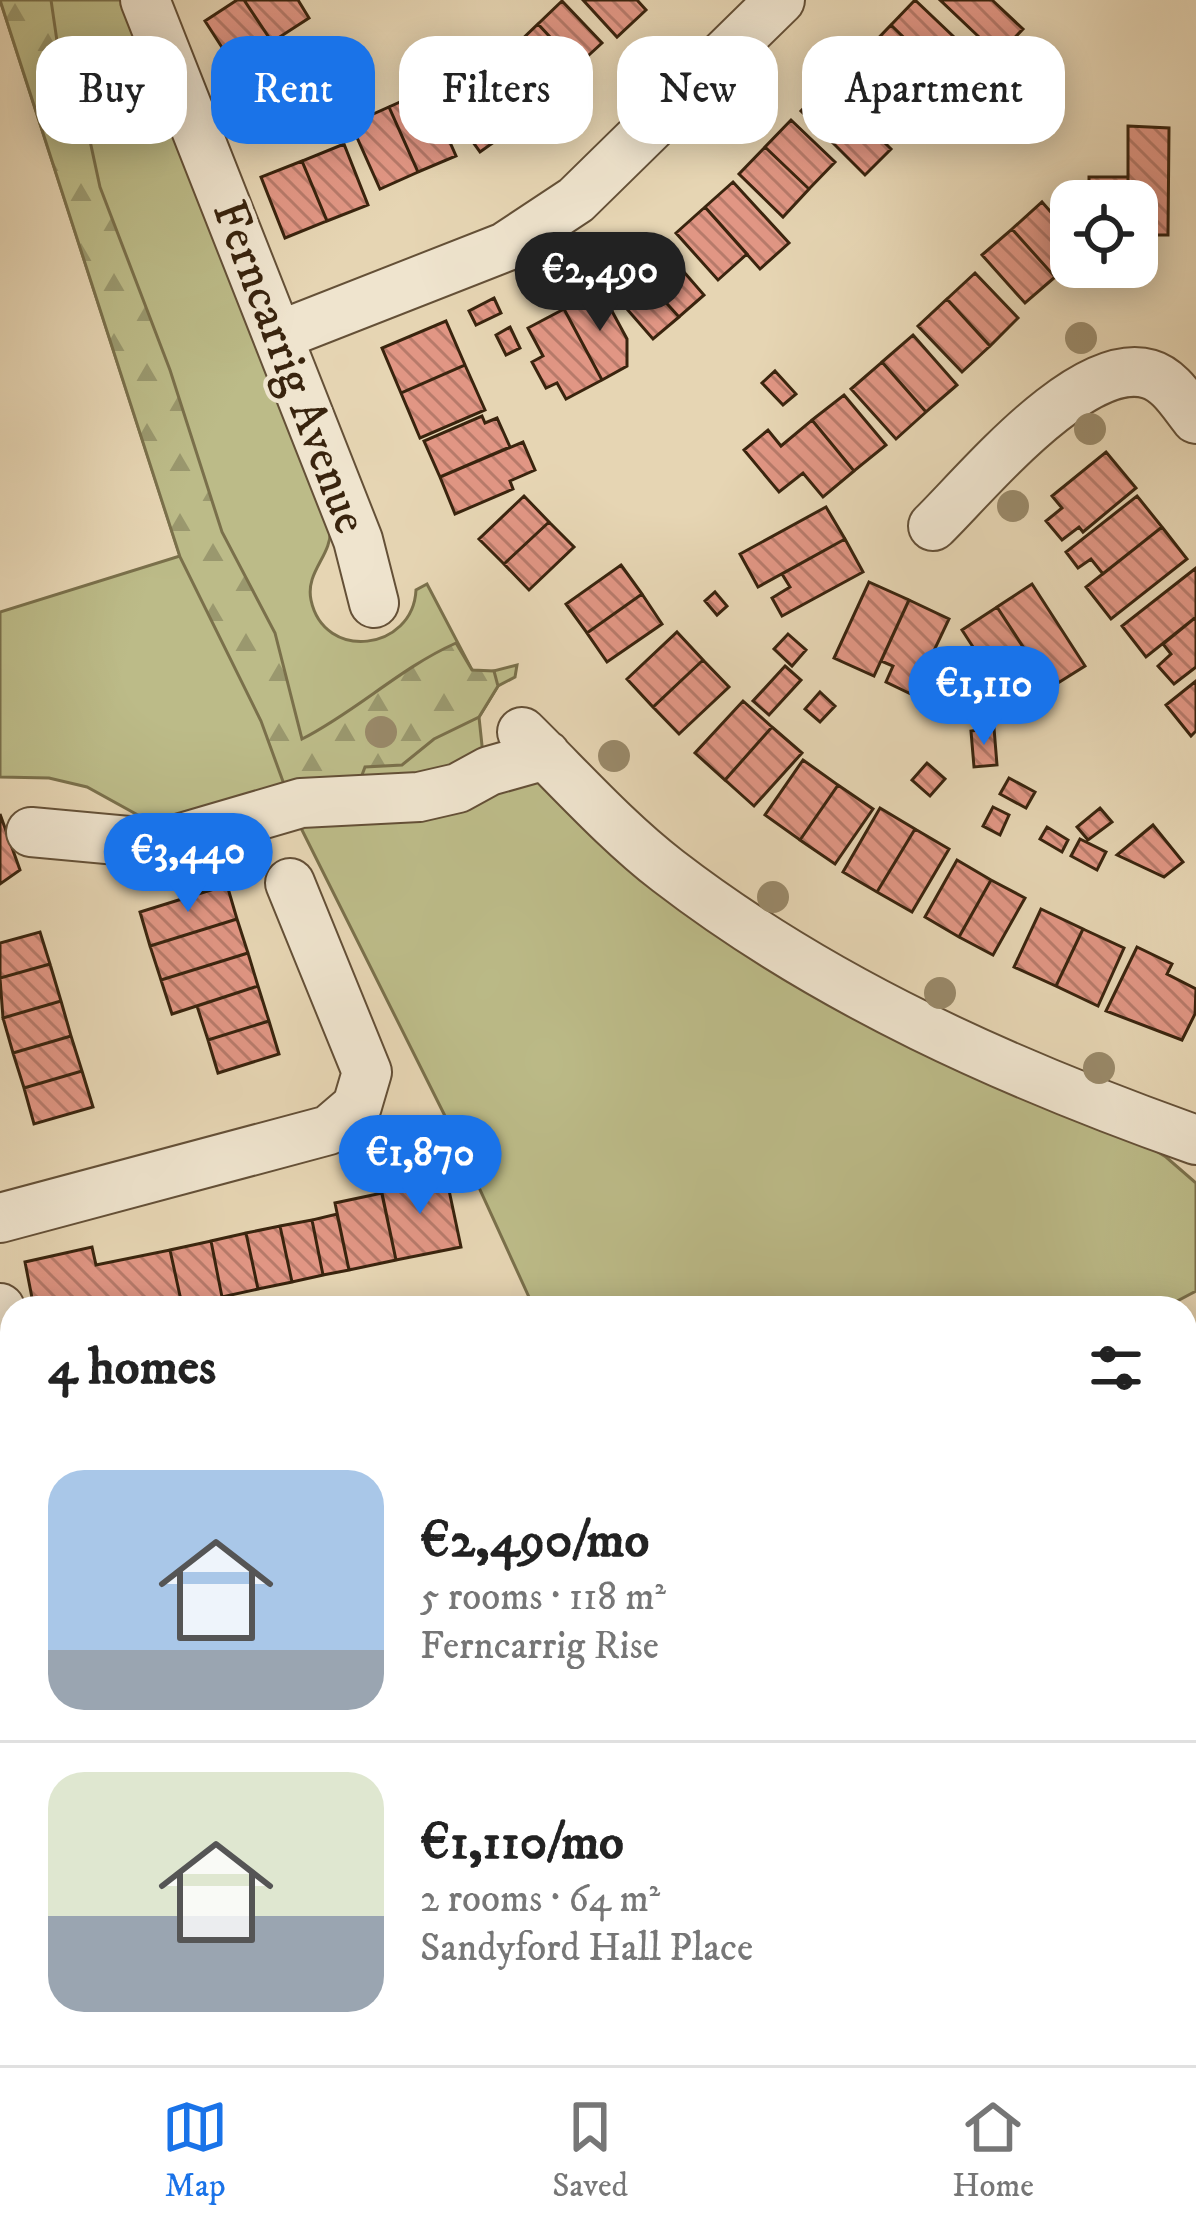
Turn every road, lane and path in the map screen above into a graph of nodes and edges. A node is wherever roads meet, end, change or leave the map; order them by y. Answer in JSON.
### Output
{"nodes":[{"id":1,"x":145,"y":0,"type":"edge"},
{"id":2,"x":780,"y":0,"type":"edge"},
{"id":3,"x":278,"y":336,"type":"junction"},
{"id":4,"x":1196,"y":419,"type":"edge"},
{"id":5,"x":933,"y":526,"type":"dead end"},
{"id":6,"x":374,"y":603,"type":"dead end"},
{"id":7,"x":31,"y":832,"type":"dead end"},
{"id":8,"x":290,"y":883,"type":"dead end"},
{"id":9,"x":1196,"y":1140,"type":"edge"},
{"id":10,"x":0,"y":1218,"type":"edge"}],
"edges":[{"from":1,"to":3,"type":"street","name":"Ferncarrig Avenue"},
{"from":2,"to":3,"type":"street"},
{"from":3,"to":6,"type":"street","name":"Ferncarrig Avenue"},
{"from":4,"to":5,"type":"street"},
{"from":7,"to":9,"type":"street"},
{"from":8,"to":10,"type":"street"}]}
